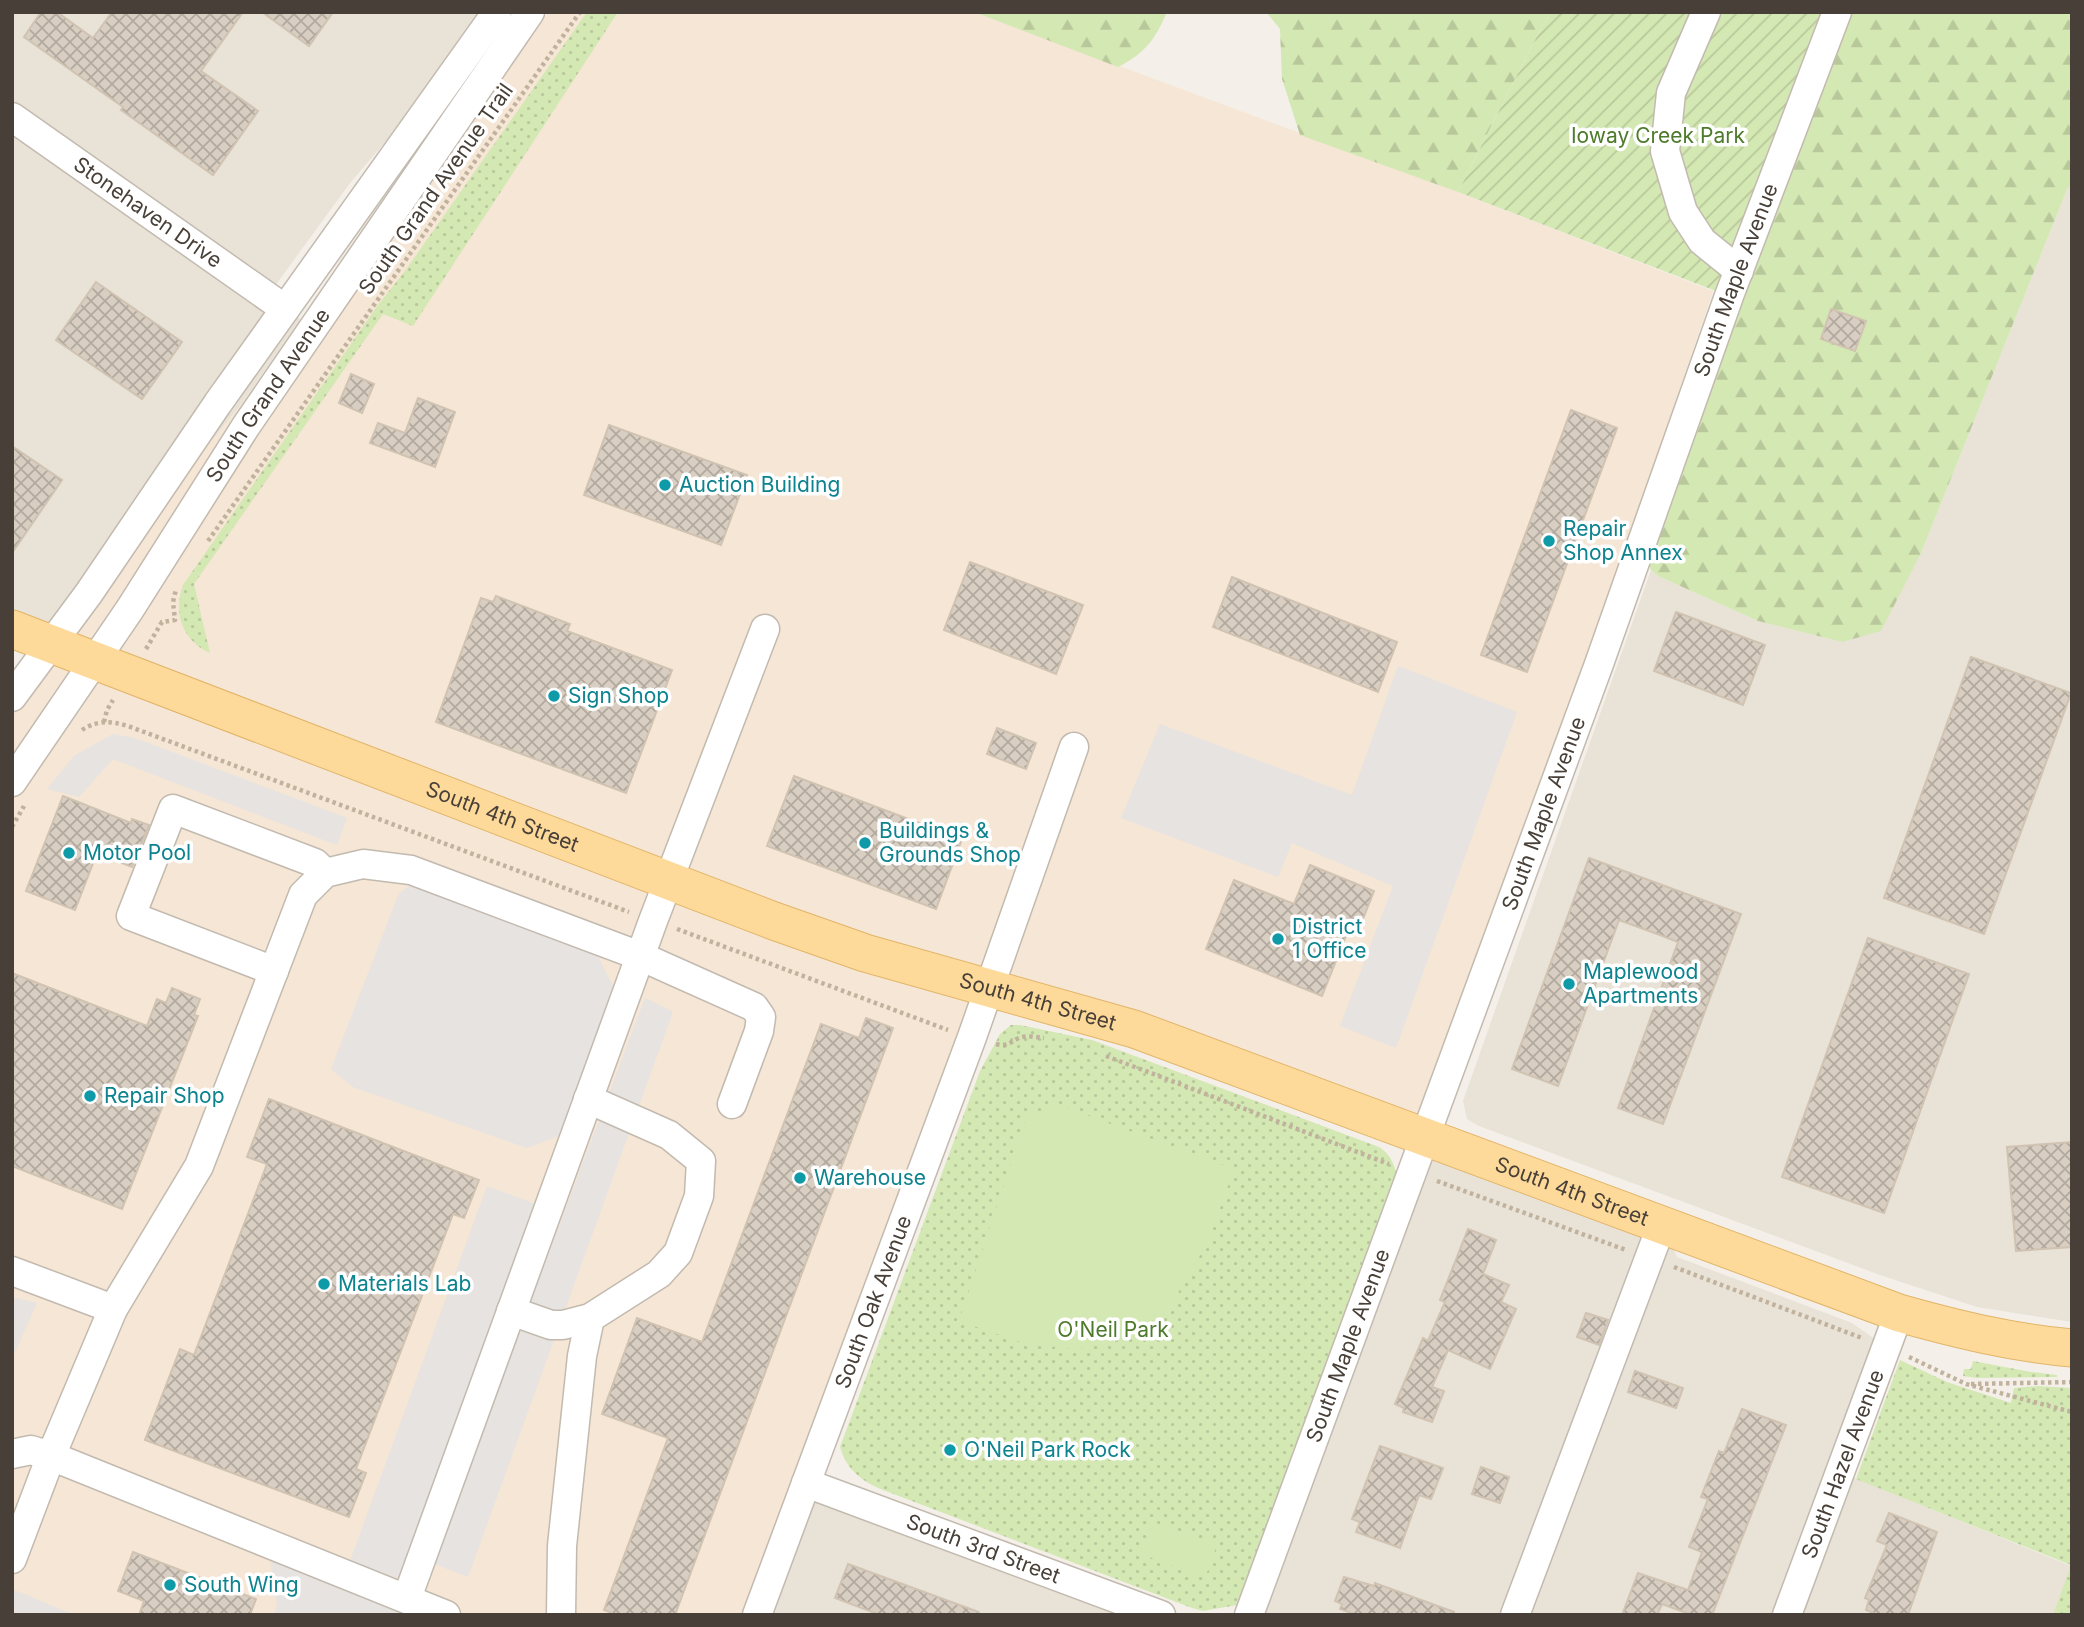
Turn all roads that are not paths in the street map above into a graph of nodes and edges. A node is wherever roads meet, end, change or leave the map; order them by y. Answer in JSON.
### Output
{"nodes":[{"id":1,"x":497,"y":12,"type":"edge"},
{"id":2,"x":530,"y":12,"type":"edge"},
{"id":3,"x":1706,"y":12,"type":"edge"},
{"id":4,"x":1838,"y":12,"type":"edge"},
{"id":5,"x":12,"y":117,"type":"edge"},
{"id":6,"x":1739,"y":271,"type":"junction"},
{"id":7,"x":285,"y":309,"type":"junction"},
{"id":8,"x":12,"y":629,"type":"edge"},
{"id":9,"x":765,"y":629,"type":"dead end"},
{"id":10,"x":52,"y":644,"type":"junction"},
{"id":11,"x":96,"y":660,"type":"junction"},
{"id":12,"x":12,"y":697,"type":"edge"},
{"id":13,"x":1074,"y":747,"type":"dead end"},
{"id":14,"x":12,"y":782,"type":"edge"},
{"id":15,"x":325,"y":873,"type":"junction"},
{"id":16,"x":669,"y":881,"type":"junction"},
{"id":17,"x":640,"y":956,"type":"junction"},
{"id":18,"x":274,"y":971,"type":"junction"},
{"id":19,"x":989,"y":989,"type":"junction"},
{"id":20,"x":588,"y":1099,"type":"junction"},
{"id":21,"x":733,"y":1104,"type":"dead end"},
{"id":22,"x":1425,"y":1137,"type":"junction"},
{"id":23,"x":1662,"y":1224,"type":"junction"},
{"id":24,"x":12,"y":1271,"type":"edge"},
{"id":25,"x":114,"y":1309,"type":"junction"},
{"id":26,"x":511,"y":1311,"type":"junction"},
{"id":27,"x":1899,"y":1312,"type":"junction"},
{"id":28,"x":590,"y":1318,"type":"junction"},
{"id":29,"x":2072,"y":1348,"type":"edge"},
{"id":30,"x":12,"y":1454,"type":"edge"},
{"id":31,"x":51,"y":1456,"type":"junction"},
{"id":32,"x":806,"y":1483,"type":"junction"},
{"id":33,"x":12,"y":1559,"type":"edge"},
{"id":34,"x":407,"y":1598,"type":"junction"},
{"id":35,"x":446,"y":1615,"type":"edge"},
{"id":36,"x":561,"y":1615,"type":"edge"},
{"id":37,"x":757,"y":1615,"type":"edge"},
{"id":38,"x":1161,"y":1615,"type":"edge"},
{"id":39,"x":1249,"y":1615,"type":"edge"},
{"id":40,"x":1515,"y":1615,"type":"edge"},
{"id":41,"x":1787,"y":1615,"type":"edge"}],
"edges":[{"from":1,"to":7,"type":"street","name":"South Grand Avenue"},
{"from":2,"to":11,"type":"street","name":"South Grand Avenue"},
{"from":3,"to":6,"type":"street"},
{"from":4,"to":6,"type":"street","name":"South Maple Avenue"},
{"from":5,"to":7,"type":"street","name":"Stonehaven Drive"},
{"from":6,"to":22,"type":"street","name":"South Maple Avenue"},
{"from":7,"to":10,"type":"street","name":"South Grand Avenue"},
{"from":8,"to":10,"type":"main road","name":"South 4th Street"},
{"from":9,"to":16,"type":"street"},
{"from":10,"to":11,"type":"main road","name":"South 4th Street"},
{"from":10,"to":12,"type":"street","name":"South Grand Avenue"},
{"from":11,"to":14,"type":"street","name":"South Grand Avenue"},
{"from":11,"to":16,"type":"main road","name":"South 4th Street"},
{"from":13,"to":19,"type":"street","name":"South Oak Avenue"},
{"from":15,"to":17,"type":"street"},
{"from":15,"to":18,"type":"street"},
{"from":15,"to":18,"type":"street"},
{"from":16,"to":17,"type":"street"},
{"from":16,"to":19,"type":"main road","name":"South 4th Street"},
{"from":17,"to":20,"type":"street"},
{"from":17,"to":21,"type":"street"},
{"from":18,"to":25,"type":"street"},
{"from":19,"to":22,"type":"main road","name":"South 4th Street"},
{"from":19,"to":32,"type":"street","name":"South Oak Avenue"},
{"from":20,"to":26,"type":"street"},
{"from":20,"to":28,"type":"street"},
{"from":22,"to":23,"type":"main road","name":"South 4th Street"},
{"from":22,"to":39,"type":"street","name":"South Maple Avenue"},
{"from":23,"to":27,"type":"main road","name":"South 4th Street"},
{"from":23,"to":40,"type":"street"},
{"from":24,"to":25,"type":"street"},
{"from":25,"to":31,"type":"street"},
{"from":26,"to":28,"type":"street"},
{"from":26,"to":34,"type":"street"},
{"from":27,"to":29,"type":"main road","name":"South 4th Street"},
{"from":27,"to":41,"type":"street","name":"South Hazel Avenue"},
{"from":28,"to":36,"type":"street"},
{"from":30,"to":31,"type":"street"},
{"from":31,"to":33,"type":"street"},
{"from":31,"to":34,"type":"street"},
{"from":32,"to":37,"type":"street","name":"South Oak Avenue"},
{"from":32,"to":38,"type":"street","name":"South 3rd Street"},
{"from":34,"to":35,"type":"street"}]}
